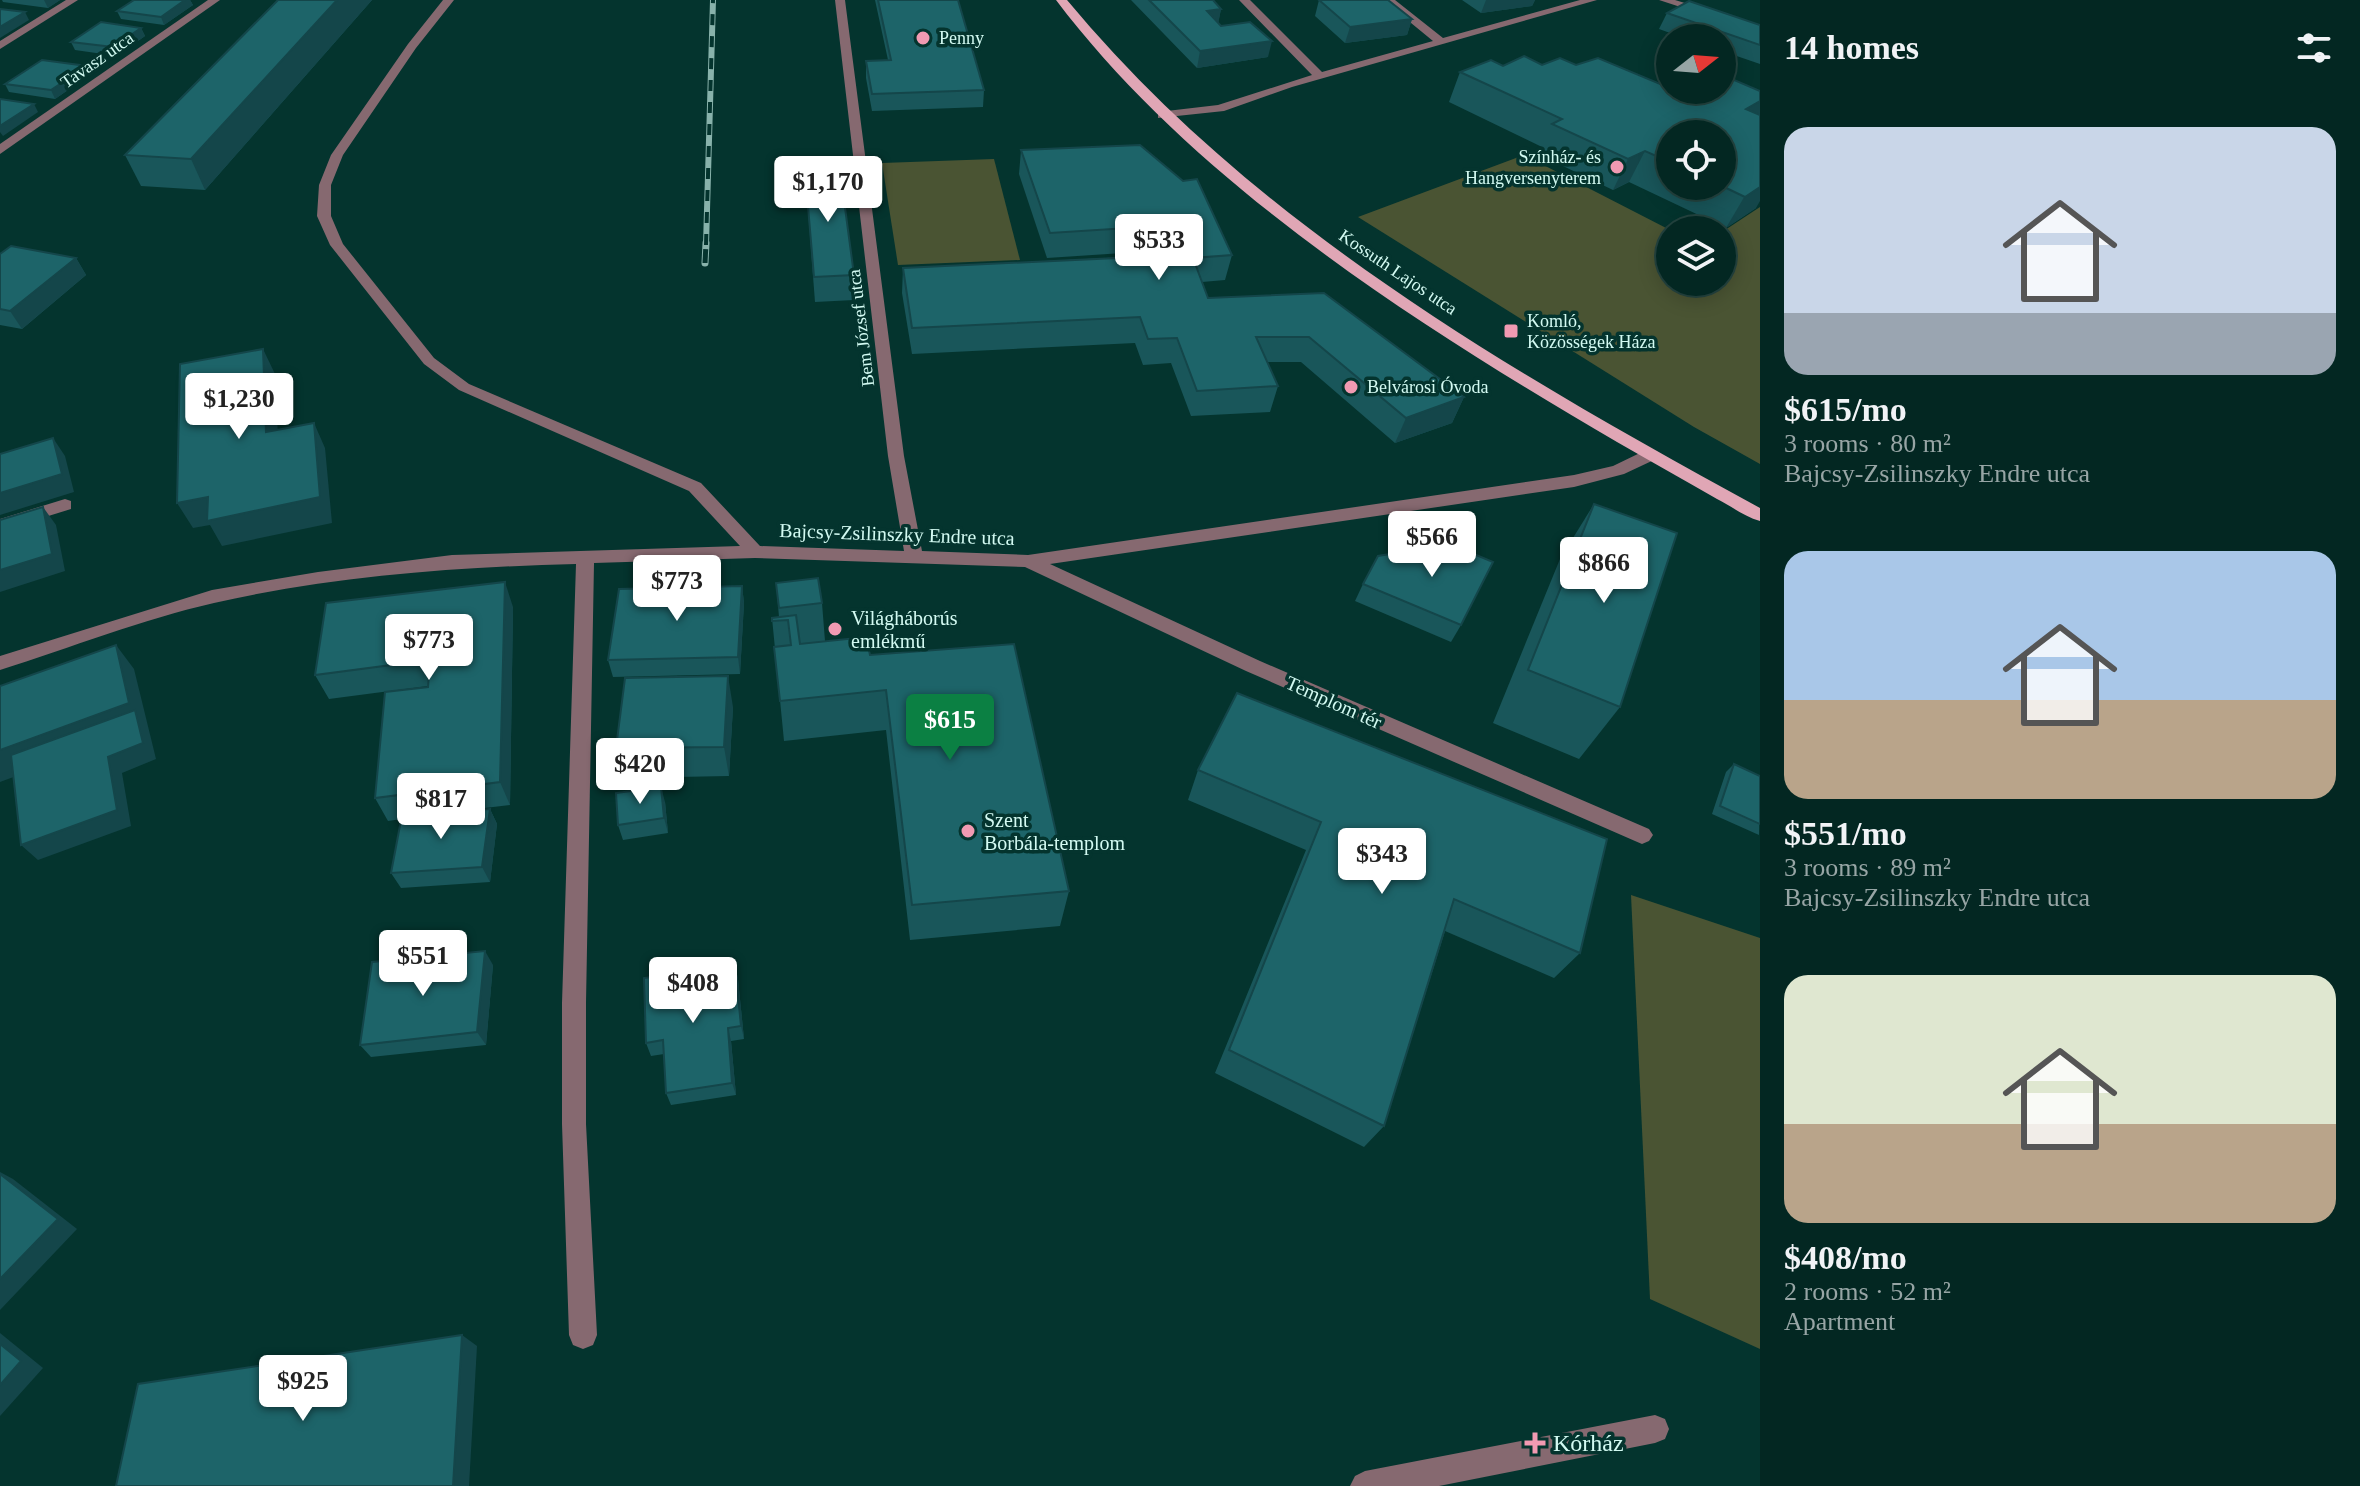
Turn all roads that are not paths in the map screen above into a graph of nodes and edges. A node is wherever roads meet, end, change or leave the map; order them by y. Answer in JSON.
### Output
{"nodes":[{"id":1,"x":73,"y":0,"type":"edge"},
{"id":2,"x":215,"y":0,"type":"edge"},
{"id":3,"x":449,"y":0,"type":"edge"},
{"id":4,"x":840,"y":0,"type":"edge"},
{"id":5,"x":1061,"y":0,"type":"edge"},
{"id":6,"x":1244,"y":0,"type":"edge"},
{"id":7,"x":1388,"y":0,"type":"edge"},
{"id":8,"x":1542,"y":0,"type":"edge"},
{"id":9,"x":1592,"y":0,"type":"edge"},
{"id":10,"x":1664,"y":0,"type":"edge"},
{"id":11,"x":1560,"y":11,"type":"junction"},
{"id":12,"x":1760,"y":30,"type":"edge"},
{"id":13,"x":1441,"y":42,"type":"junction"},
{"id":14,"x":0,"y":46,"type":"edge"},
{"id":15,"x":1321,"y":77,"type":"junction"},
{"id":16,"x":1162,"y":115,"type":"junction"},
{"id":17,"x":0,"y":150,"type":"edge"},
{"id":18,"x":1650,"y":455,"type":"junction"},
{"id":19,"x":65,"y":505,"type":"dead end"},
{"id":20,"x":1760,"y":515,"type":"edge"},
{"id":21,"x":0,"y":525,"type":"edge"},
{"id":22,"x":755,"y":552,"type":"junction"},
{"id":23,"x":914,"y":555,"type":"junction"},
{"id":24,"x":585,"y":557,"type":"junction"},
{"id":25,"x":1028,"y":561,"type":"junction"},
{"id":26,"x":0,"y":663,"type":"edge"},
{"id":27,"x":1642,"y":835,"type":"dead end"},
{"id":28,"x":583,"y":1335,"type":"dead end"},
{"id":29,"x":1655,"y":1429,"type":"dead end"},
{"id":30,"x":1365,"y":1486,"type":"edge"}],
"edges":[{"from":1,"to":14,"type":"street"},
{"from":2,"to":17,"type":"street","name":"Tavasz utca"},
{"from":3,"to":22,"type":"street"},
{"from":4,"to":23,"type":"street","name":"Bem József utca"},
{"from":5,"to":16,"type":"main road","name":"Kossuth Lajos utca"},
{"from":6,"to":15,"type":"street"},
{"from":7,"to":13,"type":"street"},
{"from":8,"to":11,"type":"street"},
{"from":9,"to":11,"type":"street"},
{"from":10,"to":12,"type":"street"},
{"from":11,"to":13,"type":"street"},
{"from":13,"to":15,"type":"street"},
{"from":15,"to":16,"type":"street"},
{"from":16,"to":18,"type":"main road","name":"Kossuth Lajos utca"},
{"from":18,"to":20,"type":"main road","name":"Kossuth Lajos utca"},
{"from":18,"to":25,"type":"street","name":"Bajcsy-Zsilinszky Endre utca"},
{"from":19,"to":21,"type":"street"},
{"from":22,"to":23,"type":"street","name":"Bajcsy-Zsilinszky Endre utca"},
{"from":22,"to":24,"type":"street","name":"Bajcsy-Zsilinszky Endre utca"},
{"from":23,"to":25,"type":"street","name":"Bajcsy-Zsilinszky Endre utca"},
{"from":24,"to":26,"type":"street","name":"Bajcsy-Zsilinszky Endre utca"},
{"from":24,"to":28,"type":"street"},
{"from":25,"to":27,"type":"street","name":"Templom tér"},
{"from":29,"to":30,"type":"street"}]}
